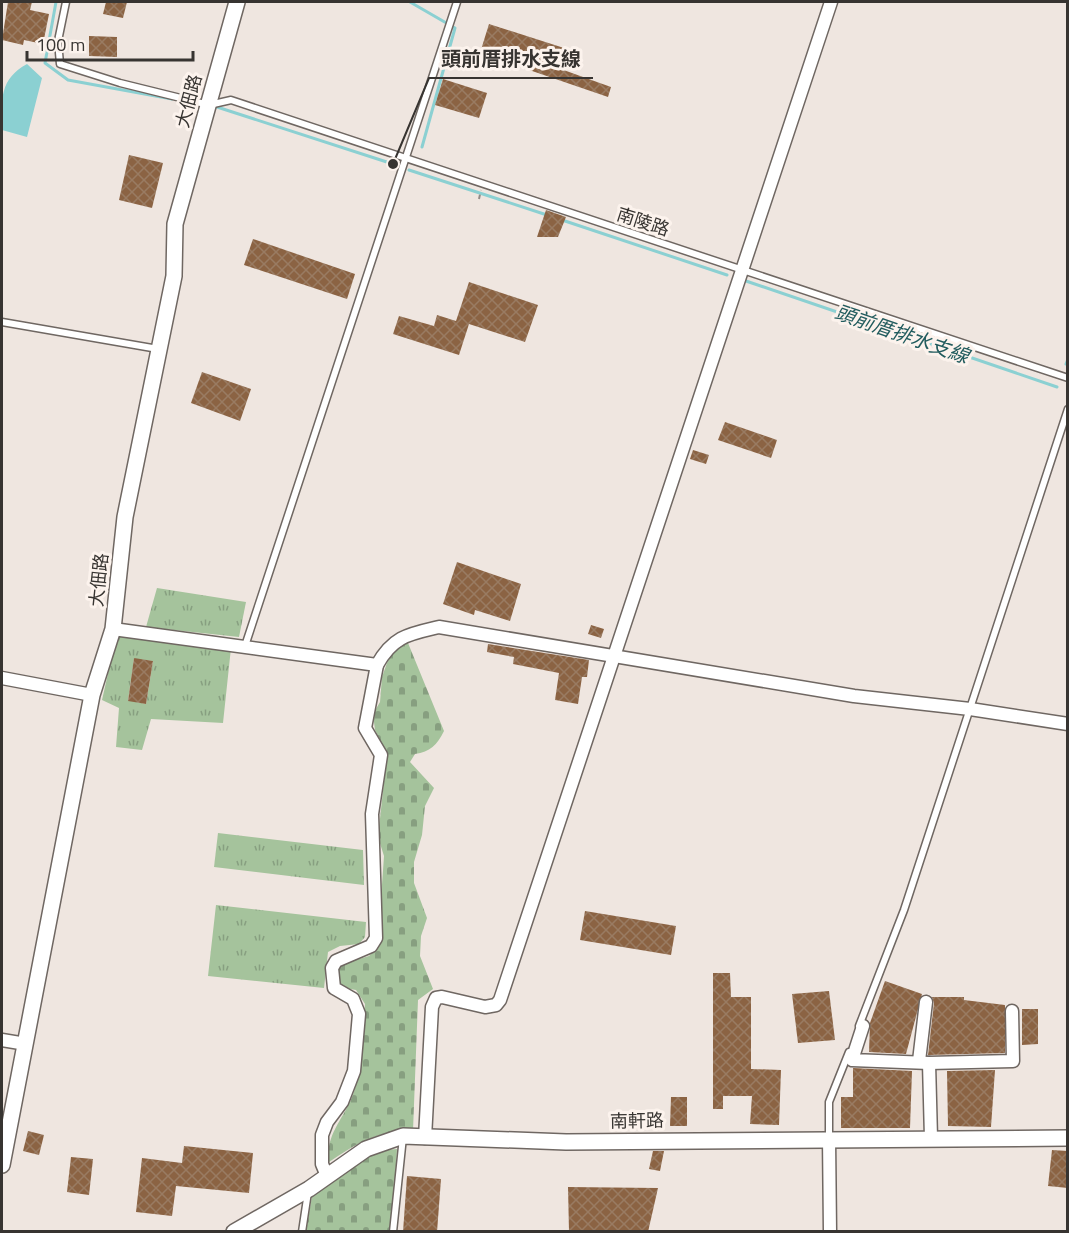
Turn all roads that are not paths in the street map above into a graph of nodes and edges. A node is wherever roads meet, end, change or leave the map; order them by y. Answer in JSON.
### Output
{"nodes":[{"id":1,"x":66,"y":2,"type":"edge"},
{"id":2,"x":237,"y":2,"type":"edge"},
{"id":3,"x":457,"y":2,"type":"edge"},
{"id":4,"x":831,"y":2,"type":"edge"},
{"id":5,"x":209,"y":105,"type":"junction"},
{"id":6,"x":406,"y":159,"type":"junction"},
{"id":7,"x":740,"y":270,"type":"junction"},
{"id":8,"x":2,"y":322,"type":"edge"},
{"id":9,"x":159,"y":350,"type":"junction"},
{"id":10,"x":1068,"y":378,"type":"edge"},
{"id":11,"x":1068,"y":409,"type":"edge"},
{"id":12,"x":114,"y":629,"type":"junction"},
{"id":13,"x":245,"y":646,"type":"junction"},
{"id":14,"x":615,"y":655,"type":"junction"},
{"id":15,"x":377,"y":665,"type":"junction"},
{"id":16,"x":2,"y":678,"type":"edge"},
{"id":17,"x":92,"y":695,"type":"junction"},
{"id":18,"x":970,"y":709,"type":"junction"},
{"id":19,"x":1068,"y":724,"type":"edge"},
{"id":20,"x":926,"y":1002,"type":"dead end"},
{"id":21,"x":1012,"y":1011,"type":"dead end"},
{"id":22,"x":863,"y":1026,"type":"dead end"},
{"id":23,"x":2,"y":1040,"type":"edge"},
{"id":24,"x":26,"y":1044,"type":"junction"},
{"id":25,"x":924,"y":1062,"type":"junction"},
{"id":26,"x":403,"y":1136,"type":"junction"},
{"id":27,"x":425,"y":1138,"type":"junction"},
{"id":28,"x":829,"y":1138,"type":"junction"},
{"id":29,"x":931,"y":1138,"type":"junction"},
{"id":30,"x":1068,"y":1138,"type":"edge"},
{"id":31,"x":2,"y":1165,"type":"edge"},
{"id":32,"x":327,"y":1176,"type":"junction"},
{"id":33,"x":309,"y":1189,"type":"junction"},
{"id":34,"x":234,"y":1232,"type":"edge"},
{"id":35,"x":302,"y":1232,"type":"edge"},
{"id":36,"x":393,"y":1232,"type":"edge"},
{"id":37,"x":830,"y":1232,"type":"edge"}],
"edges":[{"from":1,"to":5,"type":"lane","name":"南陵路"},
{"from":2,"to":5,"type":"street","name":"大佃路"},
{"from":3,"to":6,"type":"lane"},
{"from":4,"to":7,"type":"street"},
{"from":5,"to":6,"type":"lane","name":"南陵路"},
{"from":5,"to":9,"type":"street","name":"大佃路"},
{"from":6,"to":7,"type":"lane","name":"南陵路"},
{"from":6,"to":13,"type":"lane"},
{"from":7,"to":10,"type":"lane","name":"南陵路"},
{"from":7,"to":14,"type":"street"},
{"from":8,"to":9,"type":"lane"},
{"from":9,"to":12,"type":"street","name":"大佃路"},
{"from":11,"to":18,"type":"lane"},
{"from":12,"to":13,"type":"street"},
{"from":12,"to":17,"type":"street","name":"大佃路"},
{"from":13,"to":15,"type":"street"},
{"from":14,"to":15,"type":"street"},
{"from":14,"to":18,"type":"street"},
{"from":14,"to":27,"type":"street"},
{"from":15,"to":32,"type":"street"},
{"from":16,"to":17,"type":"street"},
{"from":17,"to":24,"type":"street","name":"大佃路"},
{"from":18,"to":19,"type":"street"},
{"from":18,"to":28,"type":"lane"},
{"from":20,"to":25,"type":"street"},
{"from":21,"to":25,"type":"street"},
{"from":22,"to":25,"type":"street"},
{"from":23,"to":24,"type":"street"},
{"from":24,"to":31,"type":"street","name":"大佃路"},
{"from":25,"to":29,"type":"street"},
{"from":26,"to":27,"type":"street","name":"南軒路"},
{"from":26,"to":32,"type":"street","name":"南軒路"},
{"from":26,"to":36,"type":"lane"},
{"from":27,"to":28,"type":"street","name":"南軒路"},
{"from":28,"to":29,"type":"street","name":"南軒路"},
{"from":28,"to":37,"type":"street"},
{"from":29,"to":30,"type":"street","name":"南軒路"},
{"from":32,"to":33,"type":"street","name":"南軒路"},
{"from":33,"to":34,"type":"street","name":"南軒路"},
{"from":33,"to":35,"type":"lane"}]}
